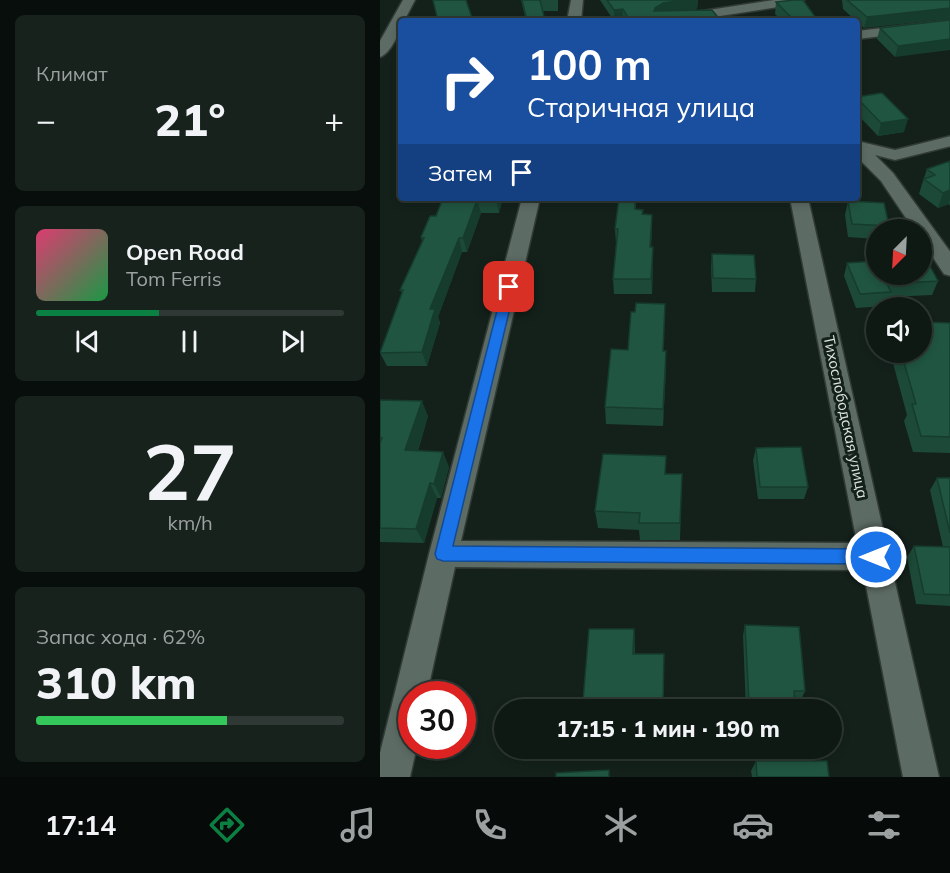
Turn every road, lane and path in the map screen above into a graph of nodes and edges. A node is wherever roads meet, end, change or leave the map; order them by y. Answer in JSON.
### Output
{"nodes":[{"id":1,"x":409,"y":0,"type":"edge"},
{"id":2,"x":577,"y":0,"type":"edge"},
{"id":3,"x":798,"y":0,"type":"edge"},
{"id":4,"x":737,"y":5,"type":"edge"},
{"id":5,"x":401,"y":18,"type":"edge"},
{"id":6,"x":574,"y":18,"type":"edge"},
{"id":7,"x":677,"y":18,"type":"edge"},
{"id":8,"x":752,"y":18,"type":"edge"},
{"id":9,"x":950,"y":24,"type":"edge"},
{"id":10,"x":398,"y":26,"type":"edge"},
{"id":11,"x":860,"y":34,"type":"edge"},
{"id":12,"x":384,"y":58,"type":"edge"},
{"id":13,"x":950,"y":141,"type":"edge"},
{"id":14,"x":860,"y":147,"type":"edge"},
{"id":15,"x":860,"y":149,"type":"edge"},
{"id":16,"x":530,"y":201,"type":"edge"},
{"id":17,"x":800,"y":201,"type":"edge"},
{"id":18,"x":950,"y":269,"type":"edge"},
{"id":19,"x":443,"y":554,"type":"junction"},
{"id":20,"x":876,"y":557,"type":"junction"},
{"id":21,"x":392,"y":777,"type":"edge"},
{"id":22,"x":921,"y":777,"type":"edge"}],
"edges":[{"from":1,"to":5,"type":"street"},
{"from":2,"to":6,"type":"street"},
{"from":3,"to":4,"type":"street"},
{"from":4,"to":7,"type":"street"},
{"from":4,"to":8,"type":"street"},
{"from":9,"to":11,"type":"street"},
{"from":10,"to":12,"type":"street"},
{"from":13,"to":14,"type":"street"},
{"from":15,"to":18,"type":"street"},
{"from":16,"to":19,"type":"street"},
{"from":17,"to":20,"type":"street","name":"Тихослободская улица"},
{"from":19,"to":20,"type":"street"},
{"from":19,"to":21,"type":"street"},
{"from":20,"to":22,"type":"street","name":"Тихослободская улица"}]}
